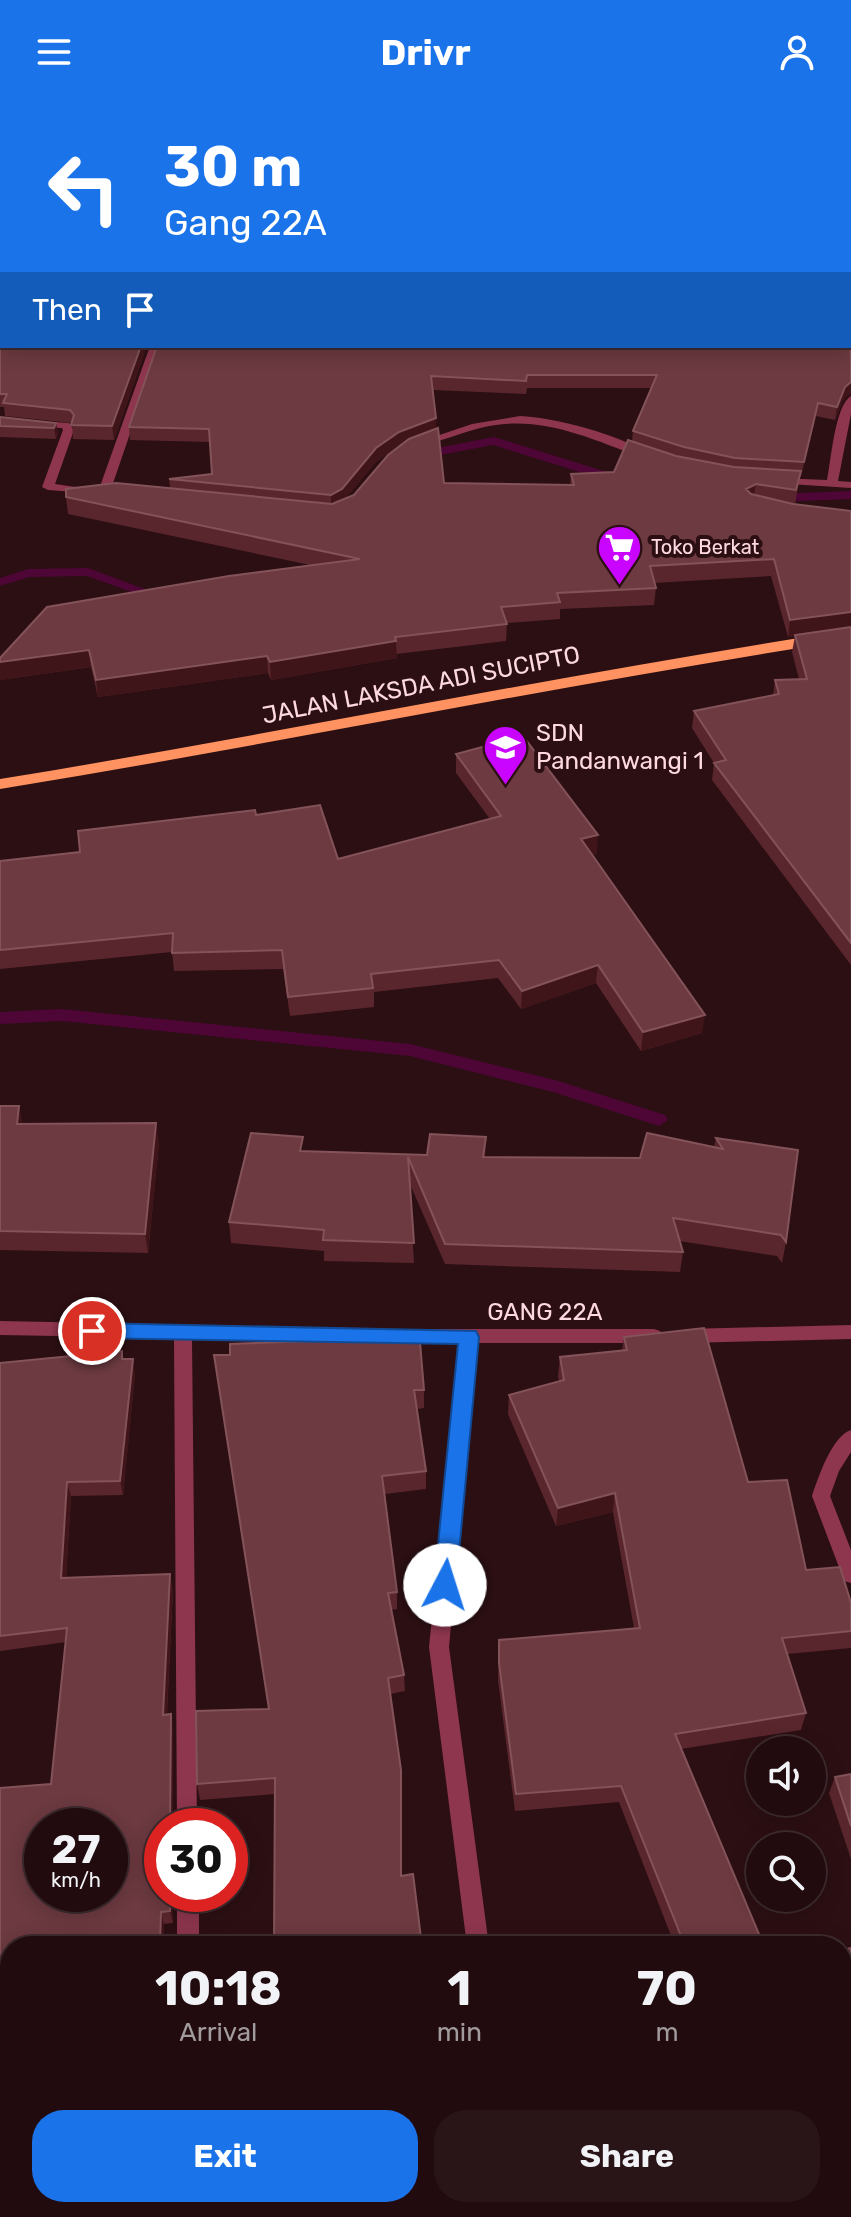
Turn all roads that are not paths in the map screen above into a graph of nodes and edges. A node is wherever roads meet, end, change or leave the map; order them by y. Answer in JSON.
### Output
{"nodes":[{"id":1,"x":154,"y":348,"type":"edge"},
{"id":2,"x":851,"y":399,"type":"edge"},
{"id":3,"x":0,"y":422,"type":"edge"},
{"id":4,"x":402,"y":452,"type":"edge"},
{"id":5,"x":651,"y":457,"type":"edge"},
{"id":6,"x":761,"y":480,"type":"edge"},
{"id":7,"x":832,"y":485,"type":"junction"},
{"id":8,"x":851,"y":485,"type":"edge"},
{"id":9,"x":104,"y":492,"type":"junction"},
{"id":10,"x":119,"y":494,"type":"edge"},
{"id":11,"x":851,"y":635,"type":"edge"},
{"id":12,"x":0,"y":784,"type":"edge"},
{"id":13,"x":0,"y":1328,"type":"edge"},
{"id":14,"x":851,"y":1332,"type":"edge"},
{"id":15,"x":183,"y":1333,"type":"junction"},
{"id":16,"x":469,"y":1337,"type":"junction"},
{"id":17,"x":851,"y":1437,"type":"edge"},
{"id":18,"x":851,"y":1575,"type":"edge"},
{"id":19,"x":187,"y":1808,"type":"edge"},
{"id":20,"x":188,"y":1912,"type":"edge"},
{"id":21,"x":188,"y":1936,"type":"edge"},
{"id":22,"x":477,"y":1936,"type":"edge"}],
"edges":[{"from":1,"to":9,"type":"street"},
{"from":2,"to":7,"type":"street"},
{"from":3,"to":9,"type":"street"},
{"from":4,"to":5,"type":"street"},
{"from":6,"to":7,"type":"street"},
{"from":7,"to":8,"type":"street"},
{"from":9,"to":10,"type":"street"},
{"from":11,"to":12,"type":"main road","name":"JALAN LAKSDA ADI SUCIPTO"},
{"from":13,"to":15,"type":"street","name":"GANG 22A"},
{"from":14,"to":16,"type":"street","name":"GANG 22A"},
{"from":15,"to":16,"type":"street","name":"GANG 22A"},
{"from":15,"to":19,"type":"street"},
{"from":16,"to":22,"type":"street"},
{"from":17,"to":18,"type":"street"},
{"from":20,"to":21,"type":"street"}]}
